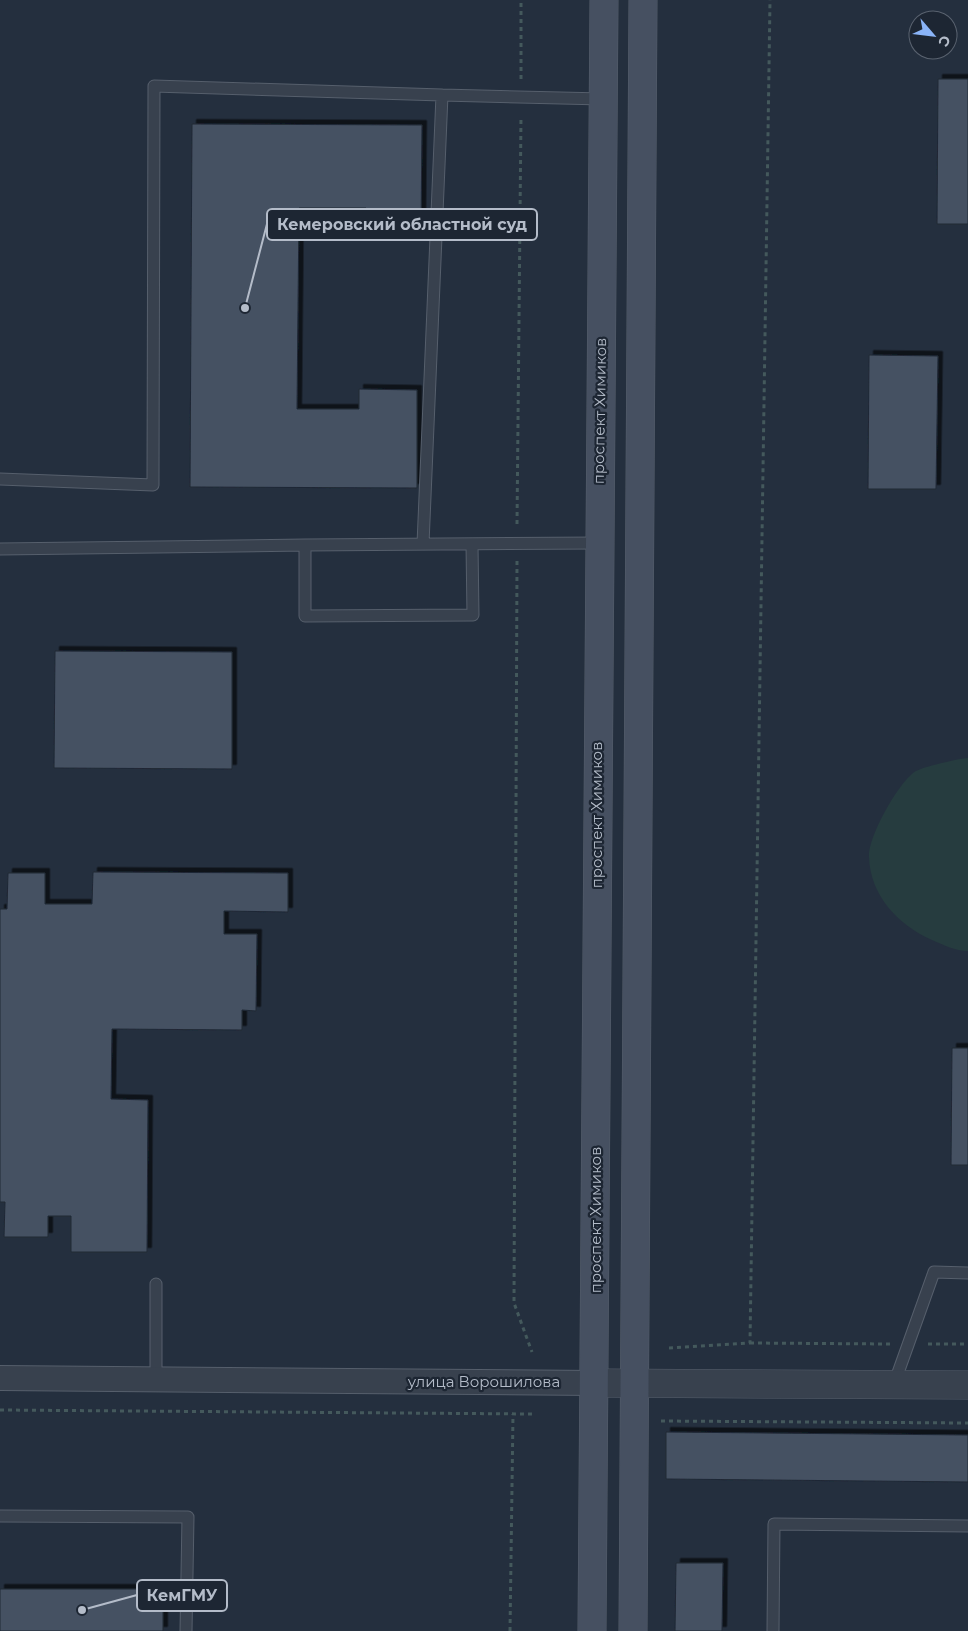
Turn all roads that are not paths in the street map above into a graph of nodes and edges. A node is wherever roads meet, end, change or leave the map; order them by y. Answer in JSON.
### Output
{"nodes":[{"id":1,"x":604,"y":0,"type":"edge"},
{"id":2,"x":643,"y":0,"type":"edge"},
{"id":3,"x":442,"y":95,"type":"junction"},
{"id":4,"x":603,"y":99,"type":"junction"},
{"id":5,"x":0,"y":478,"type":"edge"},
{"id":6,"x":599,"y":543,"type":"junction"},
{"id":7,"x":423,"y":544,"type":"junction"},
{"id":8,"x":304,"y":545,"type":"junction"},
{"id":9,"x":472,"y":545,"type":"junction"},
{"id":10,"x":0,"y":549,"type":"edge"},
{"id":11,"x":968,"y":1273,"type":"edge"},
{"id":12,"x":156,"y":1284,"type":"dead end"},
{"id":13,"x":0,"y":1378,"type":"edge"},
{"id":14,"x":156,"y":1379,"type":"junction"},
{"id":15,"x":595,"y":1382,"type":"junction"},
{"id":16,"x":635,"y":1383,"type":"junction"},
{"id":17,"x":894,"y":1384,"type":"junction"},
{"id":18,"x":968,"y":1385,"type":"edge"},
{"id":19,"x":0,"y":1516,"type":"edge"},
{"id":20,"x":968,"y":1526,"type":"edge"},
{"id":21,"x":186,"y":1631,"type":"edge"},
{"id":22,"x":592,"y":1631,"type":"edge"},
{"id":23,"x":634,"y":1631,"type":"edge"},
{"id":24,"x":773,"y":1631,"type":"edge"}],
"edges":[{"from":1,"to":4,"type":"main road","name":"проспект Химиков"},
{"from":2,"to":16,"type":"main road"},
{"from":3,"to":4,"type":"lane"},
{"from":3,"to":5,"type":"lane"},
{"from":3,"to":7,"type":"lane"},
{"from":4,"to":6,"type":"main road","name":"проспект Химиков"},
{"from":6,"to":9,"type":"lane"},
{"from":6,"to":15,"type":"main road","name":"проспект Химиков"},
{"from":7,"to":8,"type":"lane"},
{"from":7,"to":9,"type":"lane"},
{"from":8,"to":9,"type":"lane"},
{"from":8,"to":10,"type":"lane"},
{"from":11,"to":17,"type":"lane"},
{"from":12,"to":14,"type":"lane"},
{"from":13,"to":14,"type":"street","name":"улица Ворошилова"},
{"from":14,"to":15,"type":"street","name":"улица Ворошилова"},
{"from":15,"to":16,"type":"street","name":"улица Ворошилова"},
{"from":15,"to":22,"type":"main road","name":"проспект Химиков"},
{"from":16,"to":17,"type":"street","name":"улица Ворошилова"},
{"from":16,"to":23,"type":"main road"},
{"from":17,"to":18,"type":"street","name":"улица Ворошилова"},
{"from":19,"to":21,"type":"lane"},
{"from":20,"to":24,"type":"lane"}]}
